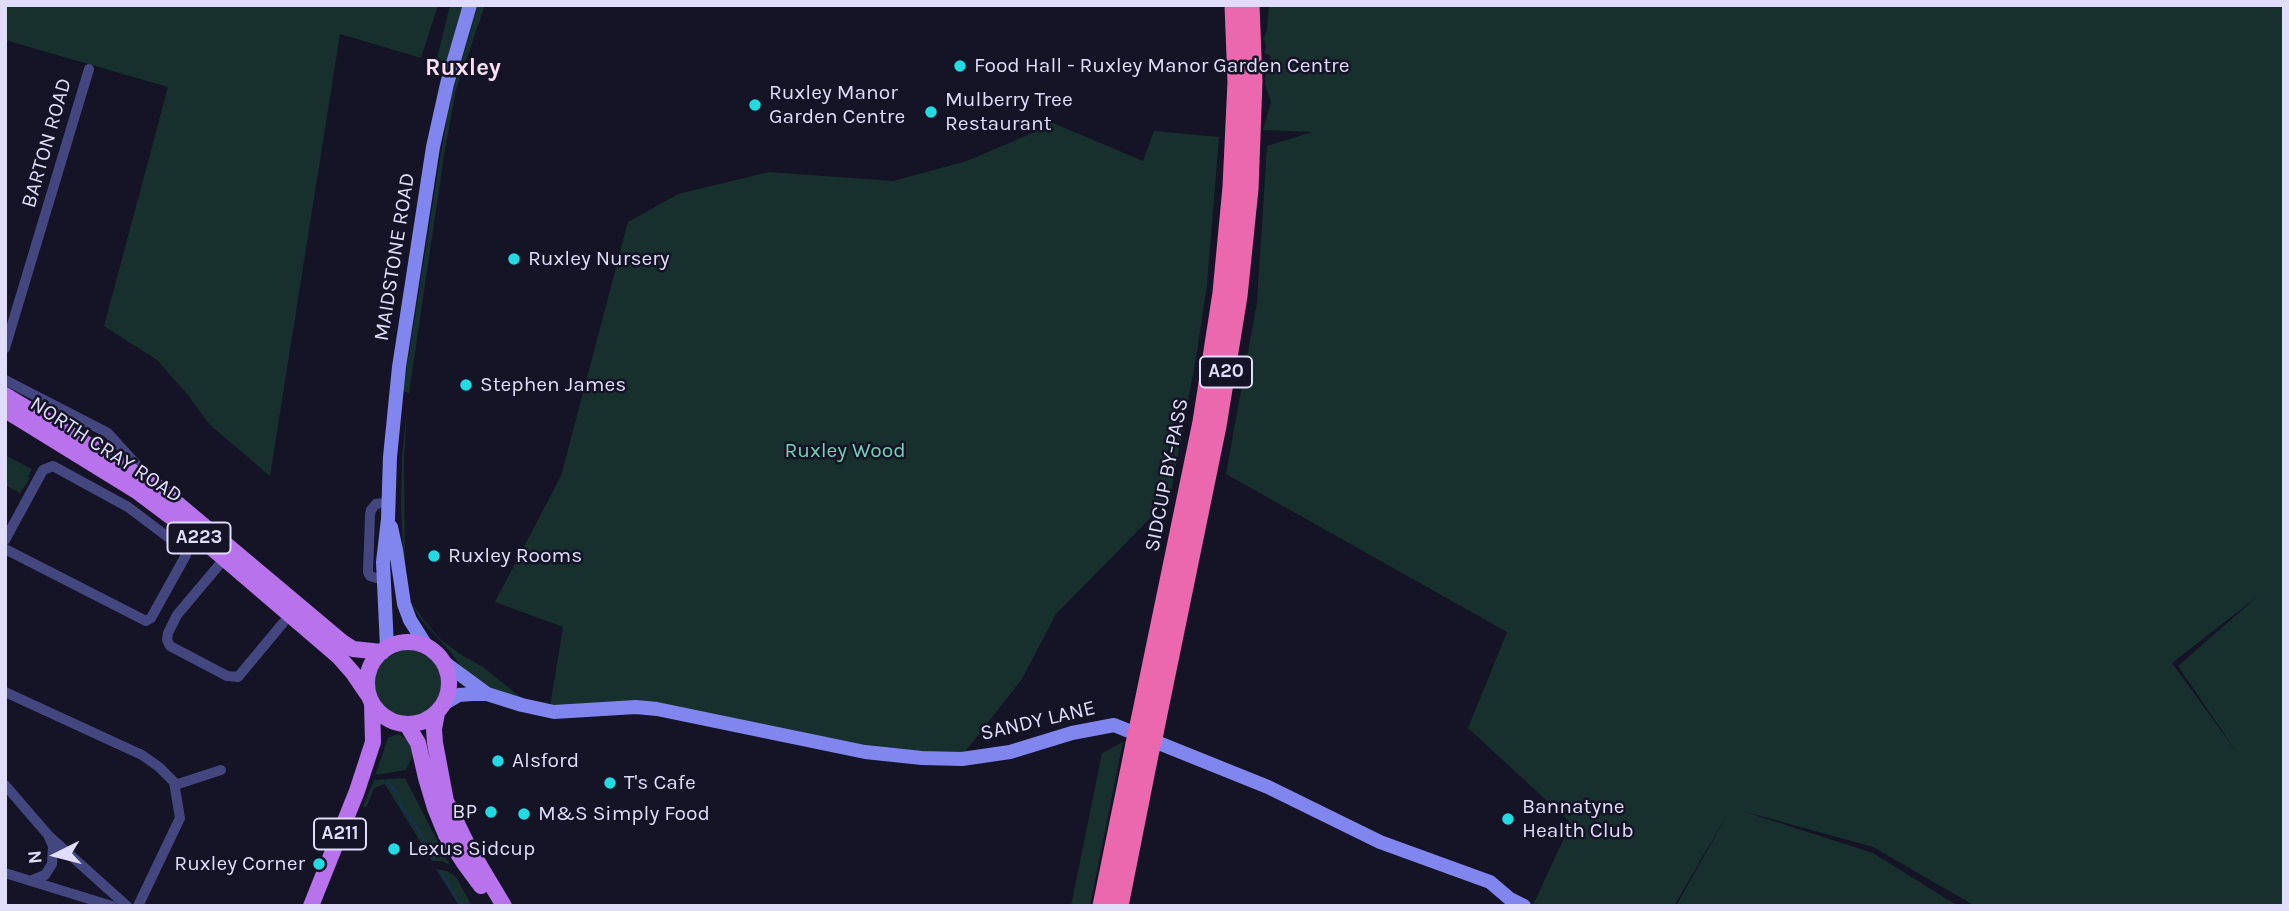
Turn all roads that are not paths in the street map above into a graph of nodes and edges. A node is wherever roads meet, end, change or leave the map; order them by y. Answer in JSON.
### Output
{"nodes":[{"id":1,"x":470,"y":5,"type":"edge"},
{"id":2,"x":1234,"y":5,"type":"edge"},
{"id":3,"x":1250,"y":5,"type":"edge"},
{"id":4,"x":89,"y":69,"type":"dead end"},
{"id":5,"x":5,"y":348,"type":"edge"},
{"id":6,"x":5,"y":380,"type":"edge"},
{"id":7,"x":5,"y":388,"type":"edge"},
{"id":8,"x":5,"y":395,"type":"edge"},
{"id":9,"x":5,"y":410,"type":"edge"},
{"id":10,"x":49,"y":420,"type":"junction"},
{"id":11,"x":155,"y":485,"type":"junction"},
{"id":12,"x":388,"y":502,"type":"junction"},
{"id":13,"x":388,"y":519,"type":"junction"},
{"id":14,"x":5,"y":540,"type":"edge"},
{"id":15,"x":5,"y":549,"type":"edge"},
{"id":16,"x":225,"y":558,"type":"junction"},
{"id":17,"x":383,"y":580,"type":"junction"},
{"id":18,"x":283,"y":623,"type":"dead end"},
{"id":19,"x":427,"y":648,"type":"junction"},
{"id":20,"x":384,"y":650,"type":"junction"},
{"id":21,"x":442,"y":661,"type":"junction"},
{"id":22,"x":5,"y":692,"type":"edge"},
{"id":23,"x":487,"y":694,"type":"junction"},
{"id":24,"x":370,"y":699,"type":"junction"},
{"id":25,"x":441,"y":708,"type":"junction"},
{"id":26,"x":406,"y":725,"type":"junction"},
{"id":27,"x":1144,"y":738,"type":"junction"},
{"id":28,"x":373,"y":742,"type":"junction"},
{"id":29,"x":222,"y":770,"type":"dead end"},
{"id":30,"x":5,"y":785,"type":"edge"},
{"id":31,"x":175,"y":785,"type":"junction"},
{"id":32,"x":49,"y":836,"type":"junction"},
{"id":33,"x":474,"y":866,"type":"junction"},
{"id":34,"x":5,"y":873,"type":"edge"},
{"id":35,"x":30,"y":881,"type":"junction"},
{"id":36,"x":112,"y":906,"type":"edge"},
{"id":37,"x":127,"y":906,"type":"edge"},
{"id":38,"x":138,"y":906,"type":"edge"},
{"id":39,"x":311,"y":906,"type":"edge"},
{"id":40,"x":495,"y":906,"type":"edge"},
{"id":41,"x":505,"y":906,"type":"edge"},
{"id":42,"x":1102,"y":906,"type":"edge"},
{"id":43,"x":1119,"y":906,"type":"edge"},
{"id":44,"x":1524,"y":906,"type":"edge"}],
"edges":[{"from":1,"to":12,"type":"street","name":"MAIDSTONE ROAD"},
{"from":2,"to":27,"type":"highway","name":"SIDCUP BY-PASS","number":"A20"},
{"from":3,"to":27,"type":"highway","name":"SIDCUP BY-PASS","number":"A20"},
{"from":4,"to":5,"type":"street","name":"BARTON ROAD"},
{"from":6,"to":11,"type":"street","name":"NORTH CRAY ROAD"},
{"from":7,"to":10,"type":"main road","number":"A223"},
{"from":8,"to":10,"type":"main road","name":"NORTH CRAY ROAD","number":"A223"},
{"from":9,"to":16,"type":"main road","name":"NORTH CRAY ROAD","number":"A223"},
{"from":10,"to":11,"type":"main road","name":"NORTH CRAY ROAD","number":"A223"},
{"from":11,"to":20,"type":"main road","name":"NORTH CRAY ROAD","number":"A223"},
{"from":12,"to":13,"type":"street","name":"MAIDSTONE ROAD"},
{"from":12,"to":17,"type":"street"},
{"from":13,"to":17,"type":"street","name":"MAIDSTONE ROAD"},
{"from":13,"to":19,"type":"street","name":"MAIDSTONE ROAD"},
{"from":14,"to":15,"type":"street"},
{"from":16,"to":18,"type":"street"},
{"from":16,"to":24,"type":"main road","name":"NORTH CRAY ROAD","number":"A223"},
{"from":17,"to":20,"type":"street","name":"MAIDSTONE ROAD"},
{"from":19,"to":20,"type":"main road"},
{"from":19,"to":21,"type":"main road"},
{"from":20,"to":24,"type":"main road"},
{"from":21,"to":23,"type":"street","name":"SANDY LANE"},
{"from":21,"to":25,"type":"main road"},
{"from":22,"to":31,"type":"street"},
{"from":23,"to":25,"type":"street","name":"SANDY LANE"},
{"from":23,"to":44,"type":"street","name":"SANDY LANE"},
{"from":24,"to":26,"type":"main road"},
{"from":24,"to":28,"type":"main road","number":"A211"},
{"from":25,"to":26,"type":"main road"},
{"from":25,"to":33,"type":"main road"},
{"from":26,"to":28,"type":"main road"},
{"from":26,"to":33,"type":"main road"},
{"from":27,"to":42,"type":"highway","name":"SIDCUP BY-PASS","number":"A20"},
{"from":27,"to":43,"type":"highway","name":"SIDCUP BY-PASS","number":"A20"},
{"from":28,"to":39,"type":"main road","number":"A211"},
{"from":29,"to":31,"type":"street"},
{"from":30,"to":32,"type":"street"},
{"from":31,"to":38,"type":"street"},
{"from":32,"to":35,"type":"street"},
{"from":32,"to":37,"type":"street"},
{"from":33,"to":40,"type":"main road"},
{"from":33,"to":41,"type":"main road"},
{"from":34,"to":35,"type":"street"},
{"from":35,"to":36,"type":"street"}]}
